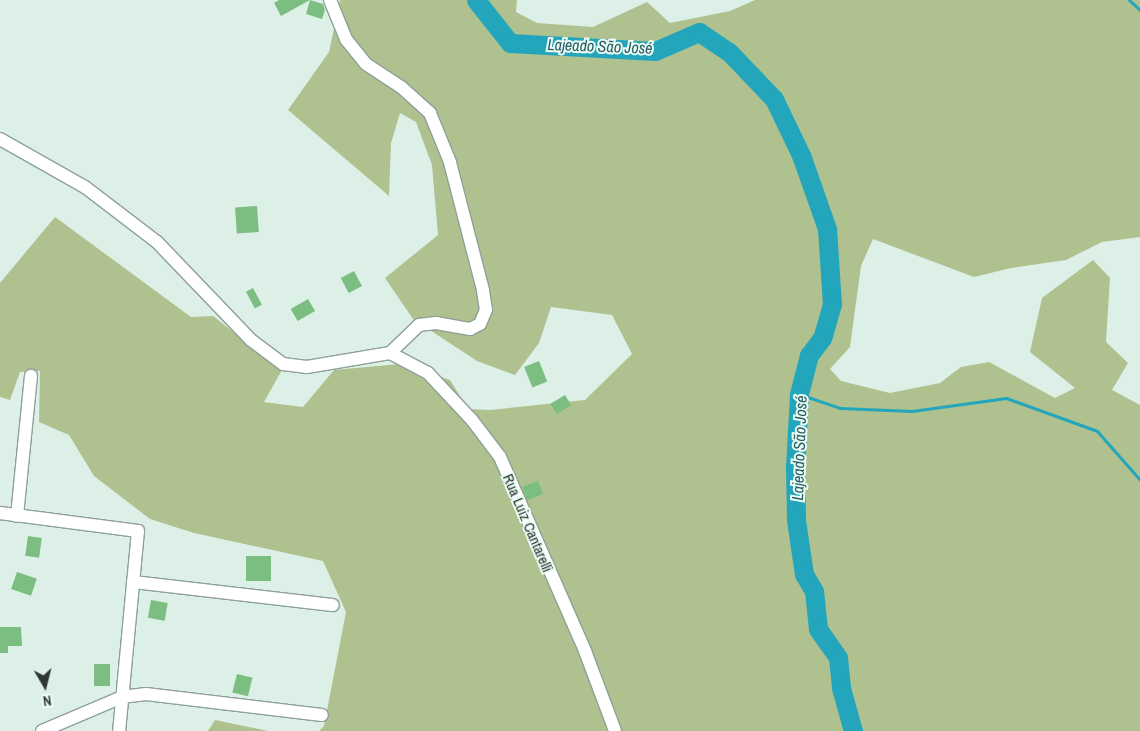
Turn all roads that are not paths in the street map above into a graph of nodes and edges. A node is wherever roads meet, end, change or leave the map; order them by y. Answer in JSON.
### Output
{"nodes":[{"id":1,"x":330,"y":0,"type":"edge"},
{"id":2,"x":0,"y":139,"type":"edge"},
{"id":3,"x":390,"y":353,"type":"junction"},
{"id":4,"x":31,"y":376,"type":"dead end"},
{"id":5,"x":0,"y":513,"type":"edge"},
{"id":6,"x":17,"y":516,"type":"junction"},
{"id":7,"x":133,"y":582,"type":"junction"},
{"id":8,"x":333,"y":605,"type":"dead end"},
{"id":9,"x":122,"y":696,"type":"junction"},
{"id":10,"x":322,"y":715,"type":"dead end"},
{"id":11,"x":42,"y":731,"type":"edge"},
{"id":12,"x":119,"y":731,"type":"edge"},
{"id":13,"x":616,"y":731,"type":"edge"}],
"edges":[{"from":1,"to":3,"type":"street"},
{"from":2,"to":3,"type":"street"},
{"from":3,"to":13,"type":"street","name":"Rua Luiz Cantarelli"},
{"from":4,"to":6,"type":"street"},
{"from":5,"to":6,"type":"street"},
{"from":6,"to":7,"type":"street"},
{"from":7,"to":8,"type":"street"},
{"from":7,"to":9,"type":"street"},
{"from":9,"to":10,"type":"street"},
{"from":9,"to":11,"type":"street"},
{"from":9,"to":12,"type":"street"}]}
